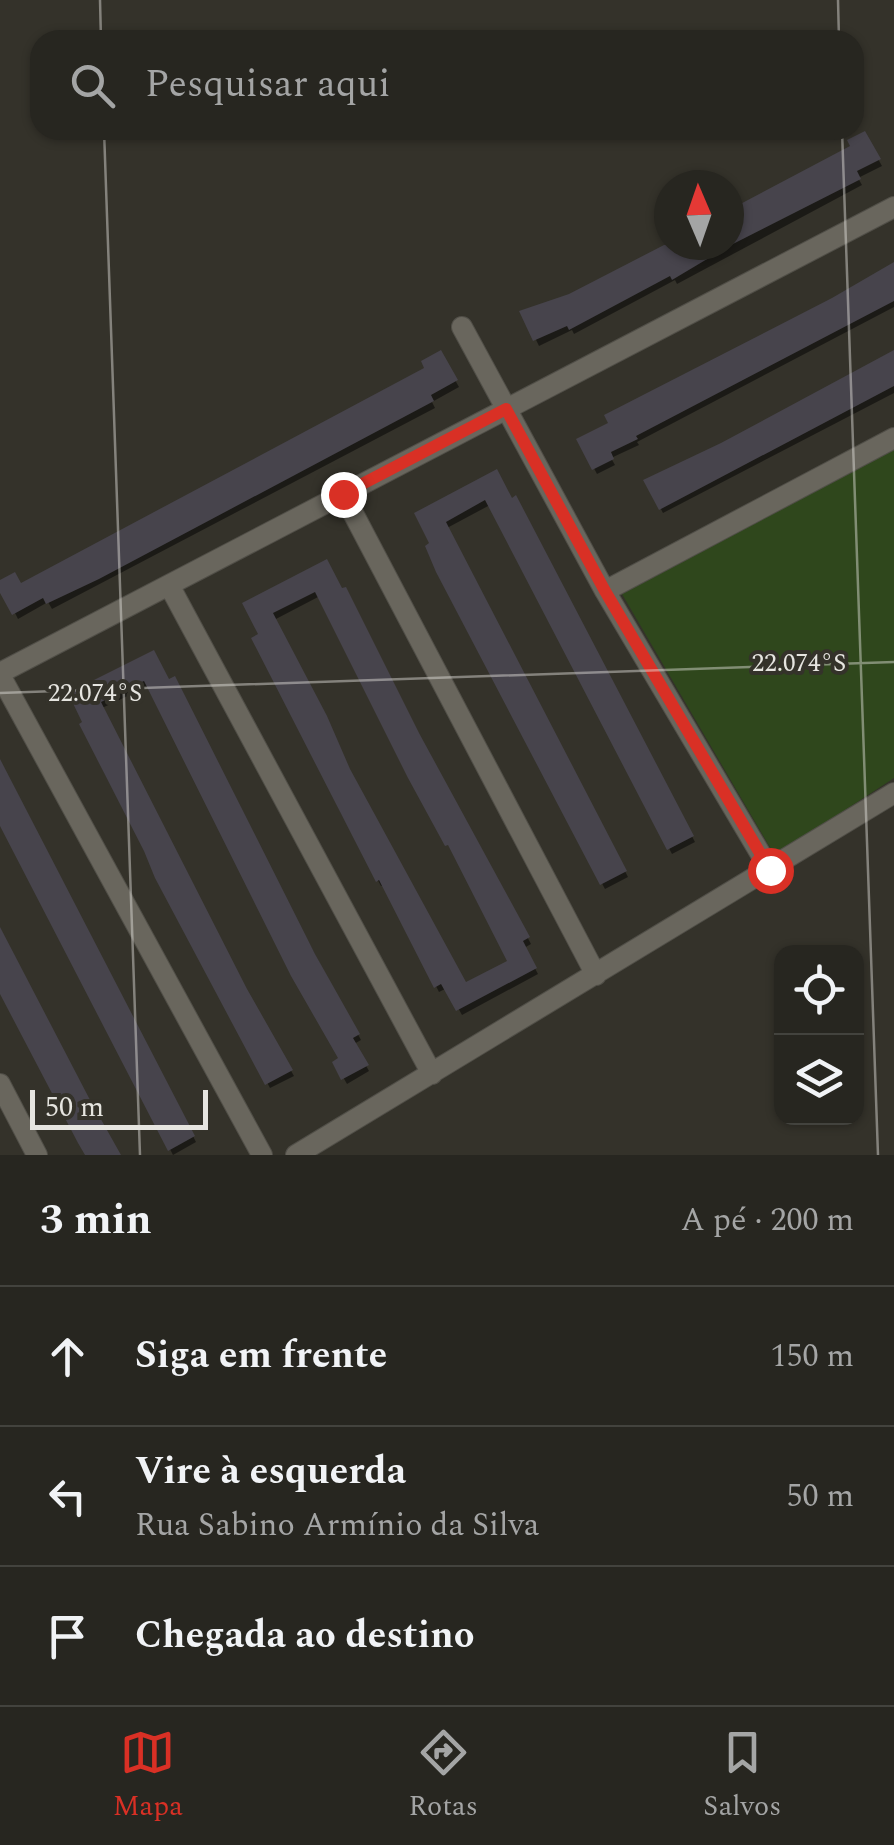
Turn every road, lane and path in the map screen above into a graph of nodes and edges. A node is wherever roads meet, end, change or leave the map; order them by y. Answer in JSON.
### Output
{"nodes":[{"id":1,"x":894,"y":207,"type":"edge"},
{"id":2,"x":462,"y":327,"type":"dead end"},
{"id":3,"x":506,"y":409,"type":"junction"},
{"id":4,"x":894,"y":438,"type":"edge"},
{"id":5,"x":343,"y":494,"type":"junction"},
{"id":6,"x":169,"y":585,"type":"junction"},
{"id":7,"x":605,"y":591,"type":"junction"},
{"id":8,"x":0,"y":674,"type":"edge"},
{"id":9,"x":894,"y":794,"type":"edge"},
{"id":10,"x":770,"y":870,"type":"junction"},
{"id":11,"x":596,"y":975,"type":"junction"},
{"id":12,"x":432,"y":1074,"type":"junction"},
{"id":13,"x":0,"y":1084,"type":"edge"},
{"id":14,"x":8,"y":1121,"type":"edge"},
{"id":15,"x":37,"y":1155,"type":"edge"},
{"id":16,"x":262,"y":1155,"type":"edge"},
{"id":17,"x":296,"y":1155,"type":"edge"}],
"edges":[{"from":1,"to":3,"type":"street"},
{"from":2,"to":3,"type":"street"},
{"from":3,"to":5,"type":"street"},
{"from":3,"to":7,"type":"street"},
{"from":4,"to":7,"type":"street"},
{"from":5,"to":6,"type":"street"},
{"from":5,"to":11,"type":"street"},
{"from":6,"to":8,"type":"street"},
{"from":6,"to":12,"type":"street"},
{"from":7,"to":10,"type":"street"},
{"from":8,"to":16,"type":"street"},
{"from":9,"to":10,"type":"street"},
{"from":10,"to":11,"type":"street"},
{"from":11,"to":12,"type":"street"},
{"from":12,"to":17,"type":"street"},
{"from":13,"to":14,"type":"street"},
{"from":14,"to":15,"type":"street"}]}
